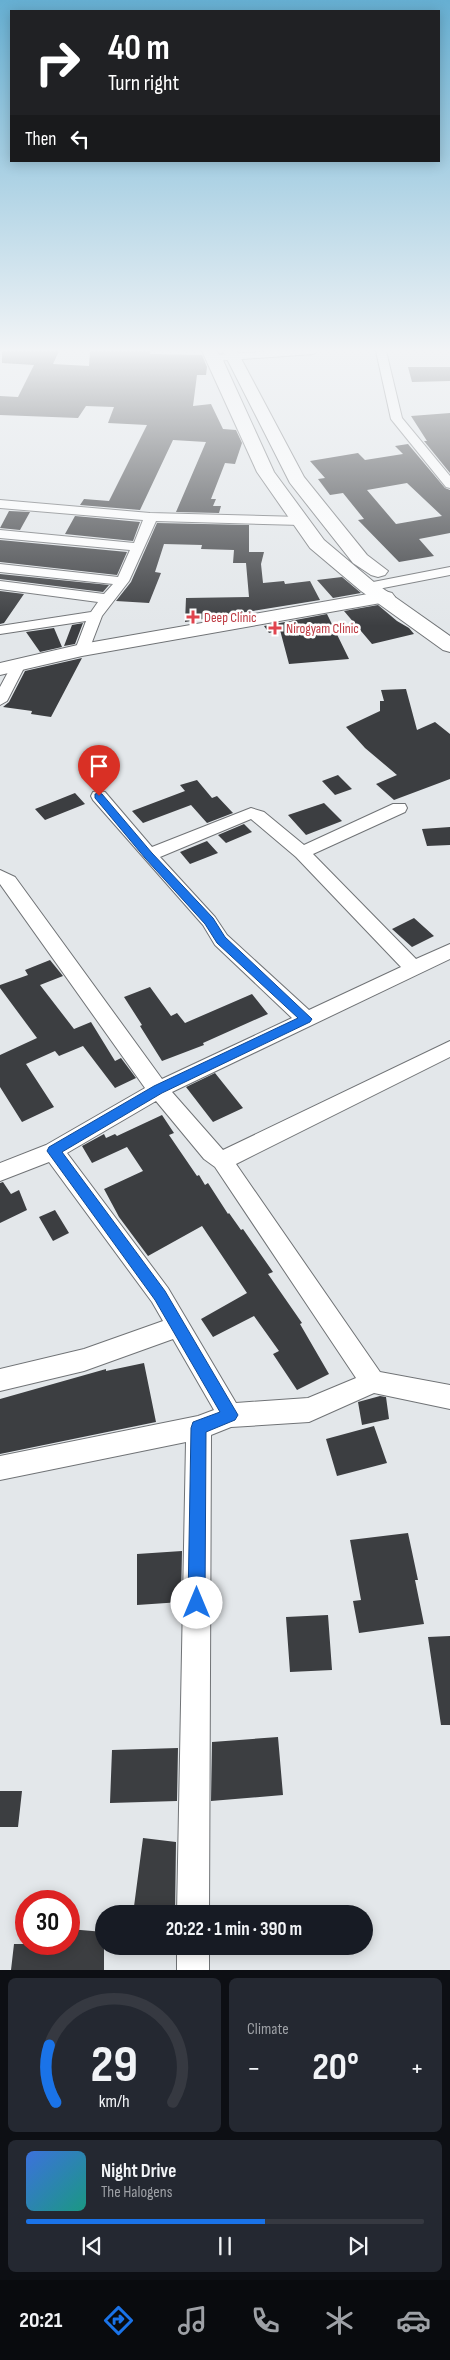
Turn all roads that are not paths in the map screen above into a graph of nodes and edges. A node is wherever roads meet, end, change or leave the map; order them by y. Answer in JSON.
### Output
{"nodes":[{"id":1,"x":255,"y":443,"type":"edge"},
{"id":2,"x":275,"y":443,"type":"edge"},
{"id":3,"x":417,"y":443,"type":"edge"},
{"id":4,"x":450,"y":484,"type":"edge"},
{"id":5,"x":0,"y":504,"type":"edge"},
{"id":6,"x":150,"y":517,"type":"junction"},
{"id":7,"x":301,"y":521,"type":"junction"},
{"id":8,"x":0,"y":534,"type":"edge"},
{"id":9,"x":138,"y":547,"type":"junction"},
{"id":10,"x":0,"y":568,"type":"edge"},
{"id":11,"x":450,"y":571,"type":"edge"},
{"id":12,"x":122,"y":581,"type":"junction"},
{"id":13,"x":0,"y":585,"type":"edge"},
{"id":14,"x":382,"y":588,"type":"junction"},
{"id":15,"x":418,"y":598,"type":"dead end"},
{"id":16,"x":108,"y":599,"type":"junction"},
{"id":17,"x":95,"y":615,"type":"junction"},
{"id":18,"x":0,"y":630,"type":"edge"},
{"id":19,"x":450,"y":646,"type":"edge"},
{"id":20,"x":82,"y":650,"type":"junction"},
{"id":21,"x":10,"y":667,"type":"edge"},
{"id":22,"x":0,"y":702,"type":"edge"},
{"id":23,"x":99,"y":796,"type":"dead end"},
{"id":24,"x":399,"y":808,"type":"dead end"},
{"id":25,"x":302,"y":853,"type":"junction"},
{"id":26,"x":149,"y":855,"type":"junction"},
{"id":27,"x":0,"y":876,"type":"edge"},
{"id":28,"x":448,"y":955,"type":"edge"},
{"id":29,"x":413,"y":968,"type":"junction"},
{"id":30,"x":306,"y":1019,"type":"junction"},
{"id":31,"x":450,"y":1048,"type":"edge"},
{"id":32,"x":158,"y":1090,"type":"junction"},
{"id":33,"x":53,"y":1151,"type":"junction"},
{"id":34,"x":222,"y":1161,"type":"junction"},
{"id":35,"x":0,"y":1172,"type":"edge"},
{"id":36,"x":178,"y":1326,"type":"junction"},
{"id":37,"x":0,"y":1380,"type":"edge"},
{"id":38,"x":373,"y":1382,"type":"junction"},
{"id":39,"x":450,"y":1397,"type":"edge"},
{"id":40,"x":230,"y":1415,"type":"junction"},
{"id":41,"x":198,"y":1428,"type":"junction"},
{"id":42,"x":0,"y":1468,"type":"edge"},
{"id":43,"x":193,"y":1905,"type":"edge"},
{"id":44,"x":193,"y":1955,"type":"edge"},
{"id":45,"x":193,"y":1970,"type":"edge"}],
"edges":[{"from":1,"to":7,"type":"main road"},
{"from":2,"to":14,"type":"main road"},
{"from":3,"to":4,"type":"street"},
{"from":5,"to":6,"type":"street"},
{"from":6,"to":7,"type":"street"},
{"from":6,"to":9,"type":"street"},
{"from":7,"to":14,"type":"main road"},
{"from":8,"to":9,"type":"street"},
{"from":9,"to":12,"type":"street"},
{"from":10,"to":12,"type":"street"},
{"from":11,"to":14,"type":"street"},
{"from":12,"to":16,"type":"street"},
{"from":13,"to":16,"type":"street"},
{"from":14,"to":15,"type":"main road"},
{"from":14,"to":19,"type":"main road"},
{"from":14,"to":20,"type":"main road"},
{"from":16,"to":17,"type":"street"},
{"from":17,"to":18,"type":"street"},
{"from":17,"to":20,"type":"street"},
{"from":20,"to":21,"type":"main road"},
{"from":21,"to":22,"type":"street"},
{"from":23,"to":26,"type":"street"},
{"from":24,"to":25,"type":"street"},
{"from":25,"to":26,"type":"street"},
{"from":25,"to":29,"type":"street"},
{"from":26,"to":30,"type":"street"},
{"from":27,"to":32,"type":"street"},
{"from":28,"to":29,"type":"street"},
{"from":29,"to":30,"type":"street"},
{"from":30,"to":32,"type":"street"},
{"from":31,"to":34,"type":"street"},
{"from":32,"to":33,"type":"street"},
{"from":32,"to":34,"type":"street"},
{"from":33,"to":35,"type":"street"},
{"from":33,"to":36,"type":"street"},
{"from":34,"to":38,"type":"street"},
{"from":36,"to":37,"type":"street"},
{"from":36,"to":40,"type":"street"},
{"from":38,"to":39,"type":"street"},
{"from":38,"to":40,"type":"street"},
{"from":40,"to":41,"type":"street"},
{"from":41,"to":42,"type":"street"},
{"from":41,"to":43,"type":"street"},
{"from":44,"to":45,"type":"street"}]}
